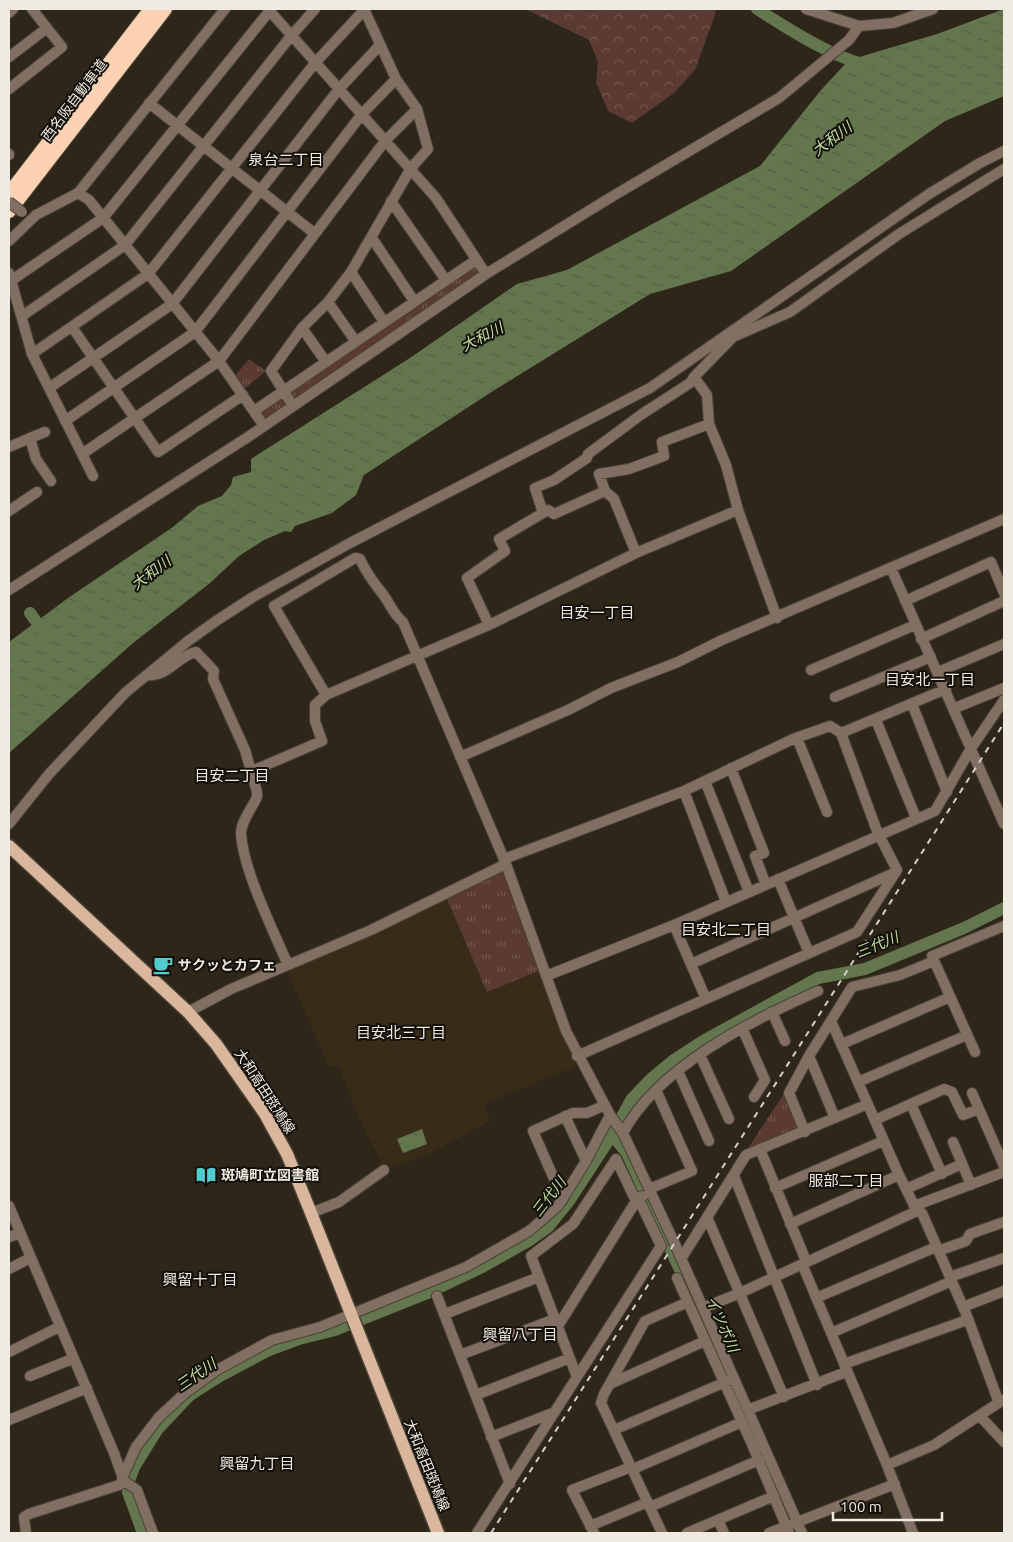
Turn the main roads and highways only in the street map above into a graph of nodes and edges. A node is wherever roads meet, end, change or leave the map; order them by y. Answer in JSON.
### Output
{"nodes":[{"id":1,"x":151,"y":9,"type":"edge"},
{"id":2,"x":165,"y":9,"type":"edge"},
{"id":3,"x":9,"y":194,"type":"edge"},
{"id":4,"x":15,"y":212,"type":"edge"},
{"id":5,"x":9,"y":846,"type":"edge"},
{"id":6,"x":438,"y":1533,"type":"edge"}],
"edges":[{"from":1,"to":3,"type":"highway","name":"西名阪自動車道"},
{"from":2,"to":4,"type":"highway","name":"西名阪自動車道"},
{"from":5,"to":6,"type":"main road","name":"大和高田斑鳩線"}]}
